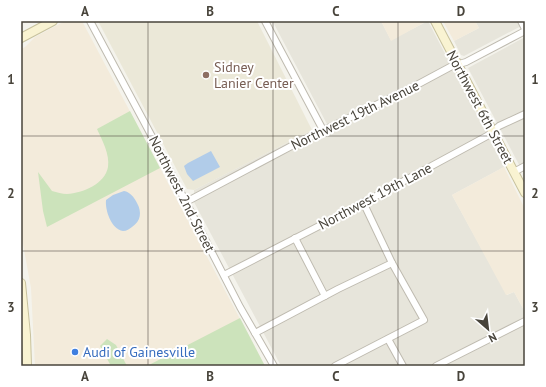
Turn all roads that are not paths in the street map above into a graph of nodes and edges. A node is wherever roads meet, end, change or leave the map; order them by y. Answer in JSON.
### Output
{"nodes":[{"id":1,"x":53,"y":21,"type":"edge"},
{"id":2,"x":90,"y":21,"type":"edge"},
{"id":3,"x":265,"y":21,"type":"edge"},
{"id":4,"x":435,"y":21,"type":"edge"},
{"id":5,"x":521,"y":21,"type":"edge"},
{"id":6,"x":525,"y":30,"type":"edge"},
{"id":7,"x":21,"y":38,"type":"edge"},
{"id":8,"x":458,"y":64,"type":"junction"},
{"id":9,"x":525,"y":114,"type":"edge"},
{"id":10,"x":323,"y":130,"type":"junction"},
{"id":11,"x":493,"y":131,"type":"junction"},
{"id":12,"x":525,"y":166,"type":"edge"},
{"id":13,"x":514,"y":172,"type":"junction"},
{"id":14,"x":525,"y":193,"type":"edge"},
{"id":15,"x":186,"y":202,"type":"junction"},
{"id":16,"x":363,"y":202,"type":"junction"},
{"id":17,"x":295,"y":238,"type":"junction"},
{"id":18,"x":392,"y":263,"type":"junction"},
{"id":19,"x":224,"y":275,"type":"junction"},
{"id":20,"x":21,"y":283,"type":"edge"},
{"id":21,"x":325,"y":296,"type":"junction"},
{"id":22,"x":525,"y":321,"type":"edge"},
{"id":23,"x":255,"y":333,"type":"junction"},
{"id":24,"x":388,"y":339,"type":"junction"},
{"id":25,"x":27,"y":366,"type":"edge"},
{"id":26,"x":274,"y":366,"type":"edge"},
{"id":27,"x":335,"y":366,"type":"edge"},
{"id":28,"x":403,"y":366,"type":"edge"},
{"id":29,"x":436,"y":366,"type":"edge"}],
"edges":[{"from":1,"to":7,"type":"main road"},
{"from":2,"to":15,"type":"street","name":"Northwest 2nd Street"},
{"from":3,"to":10,"type":"street"},
{"from":4,"to":8,"type":"main road","name":"Northwest 6th Street"},
{"from":5,"to":6,"type":"street"},
{"from":6,"to":8,"type":"street","name":"Northwest 19th Avenue"},
{"from":8,"to":10,"type":"street","name":"Northwest 19th Avenue"},
{"from":8,"to":11,"type":"main road","name":"Northwest 6th Street"},
{"from":9,"to":11,"type":"street","name":"Northwest 19th Lane"},
{"from":10,"to":15,"type":"street","name":"Northwest 19th Avenue"},
{"from":11,"to":13,"type":"main road","name":"Northwest 6th Street"},
{"from":11,"to":16,"type":"street","name":"Northwest 19th Lane"},
{"from":12,"to":13,"type":"street"},
{"from":13,"to":14,"type":"main road","name":"Northwest 6th Street"},
{"from":15,"to":19,"type":"street","name":"Northwest 2nd Street"},
{"from":16,"to":17,"type":"street","name":"Northwest 19th Lane"},
{"from":16,"to":18,"type":"street"},
{"from":17,"to":19,"type":"street","name":"Northwest 19th Lane"},
{"from":17,"to":21,"type":"street"},
{"from":18,"to":21,"type":"street"},
{"from":18,"to":24,"type":"street"},
{"from":19,"to":23,"type":"street","name":"Northwest 2nd Street"},
{"from":20,"to":25,"type":"main road"},
{"from":21,"to":23,"type":"street"},
{"from":22,"to":29,"type":"street"},
{"from":23,"to":26,"type":"street","name":"Northwest 2nd Street"},
{"from":24,"to":27,"type":"street"},
{"from":24,"to":28,"type":"street"}]}
